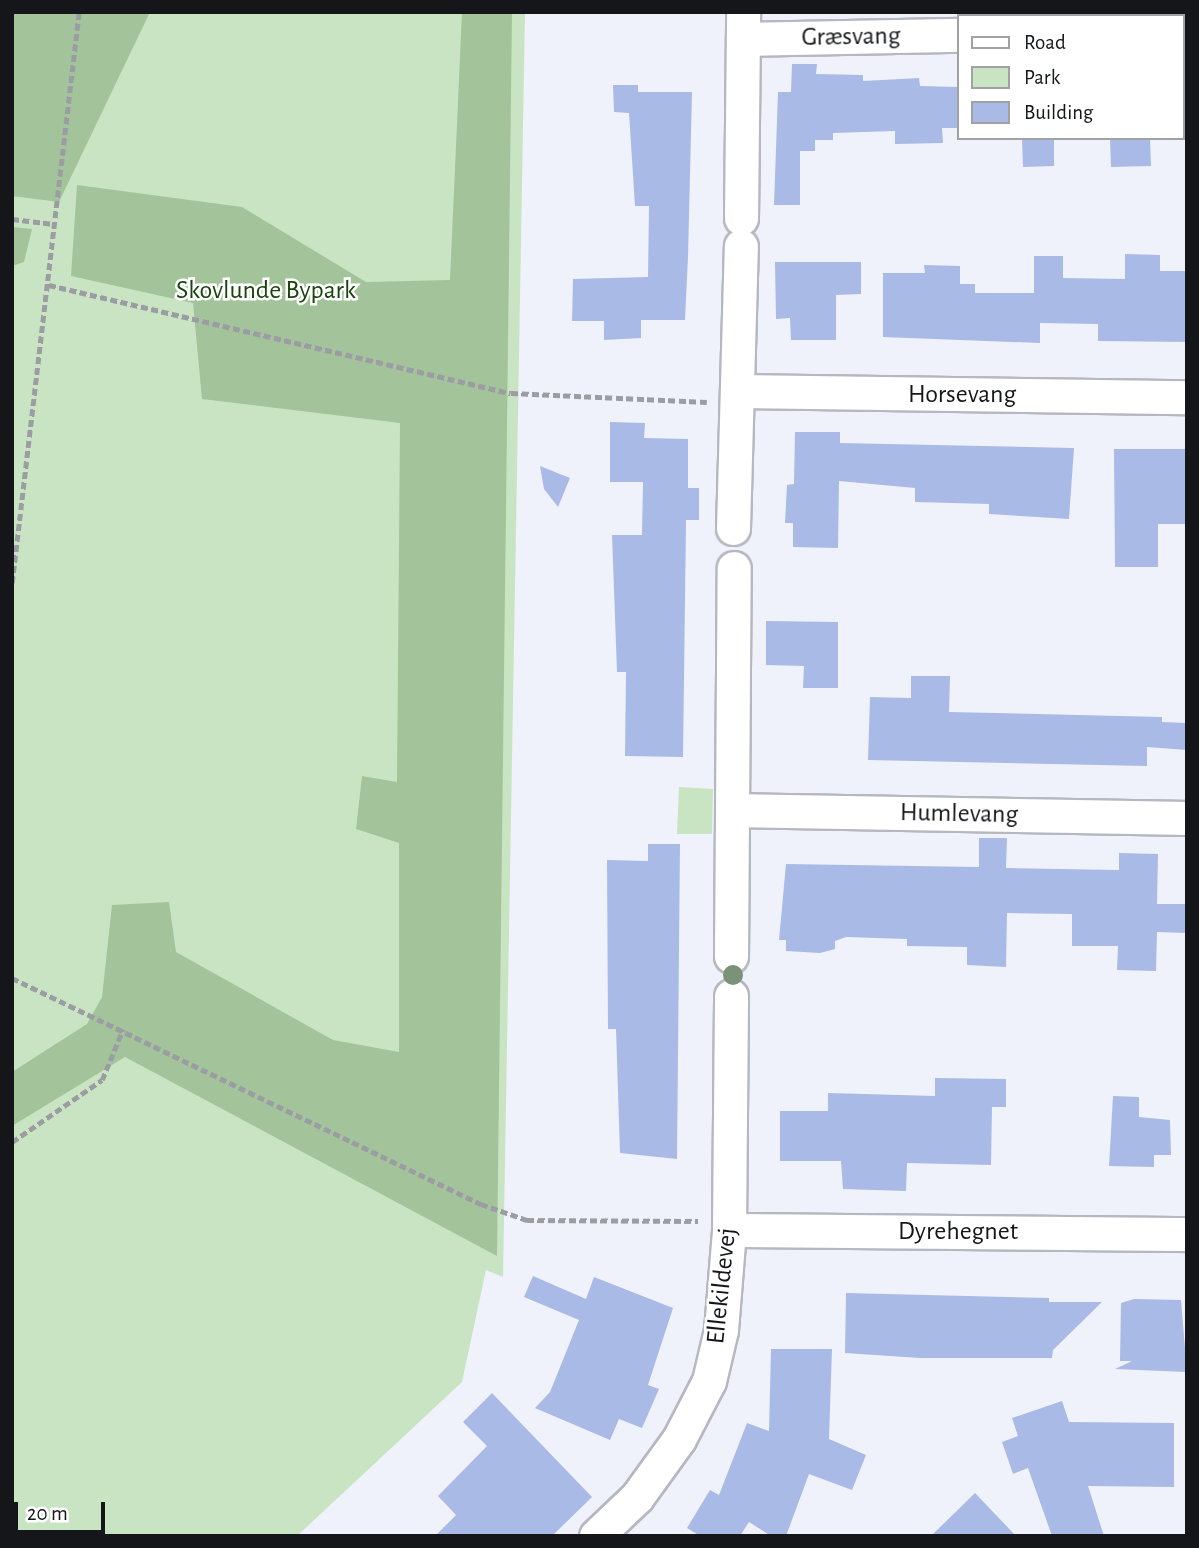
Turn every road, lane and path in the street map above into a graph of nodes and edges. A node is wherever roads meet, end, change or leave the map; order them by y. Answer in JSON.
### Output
{"nodes":[{"id":1,"x":79,"y":12,"type":"edge"},
{"id":2,"x":1186,"y":12,"type":"edge"},
{"id":3,"x":743,"y":25,"type":"edge"},
{"id":4,"x":1185,"y":30,"type":"edge"},
{"id":5,"x":958,"y":35,"type":"edge"},
{"id":6,"x":12,"y":219,"type":"edge"},
{"id":7,"x":54,"y":224,"type":"junction"},
{"id":8,"x":49,"y":285,"type":"junction"},
{"id":9,"x":737,"y":397,"type":"junction"},
{"id":10,"x":1187,"y":397,"type":"edge"},
{"id":11,"x":733,"y":528,"type":"dead end"},
{"id":12,"x":734,"y":568,"type":"dead end"},
{"id":13,"x":12,"y":583,"type":"edge"},
{"id":14,"x":732,"y":810,"type":"junction"},
{"id":15,"x":1187,"y":818,"type":"edge"},
{"id":16,"x":731,"y":956,"type":"dead end"},
{"id":17,"x":12,"y":978,"type":"edge"},
{"id":18,"x":732,"y":996,"type":"dead end"},
{"id":19,"x":123,"y":1029,"type":"junction"},
{"id":20,"x":12,"y":1142,"type":"edge"},
{"id":21,"x":729,"y":1230,"type":"junction"},
{"id":22,"x":1187,"y":1234,"type":"edge"},
{"id":23,"x":596,"y":1536,"type":"edge"}],
"edges":[{"from":1,"to":7,"type":"path"},
{"from":2,"to":4,"type":"street"},
{"from":3,"to":5,"type":"street","name":"Græsvang"},
{"from":3,"to":9,"type":"street","name":"Græsvang"},
{"from":6,"to":7,"type":"path"},
{"from":7,"to":8,"type":"path"},
{"from":8,"to":9,"type":"path"},
{"from":8,"to":13,"type":"path"},
{"from":9,"to":10,"type":"street","name":"Horsevang"},
{"from":9,"to":11,"type":"street"},
{"from":12,"to":14,"type":"street"},
{"from":14,"to":15,"type":"street","name":"Humlevang"},
{"from":14,"to":16,"type":"street"},
{"from":17,"to":19,"type":"path"},
{"from":18,"to":21,"type":"street","name":"Ellekildevej"},
{"from":19,"to":20,"type":"path"},
{"from":19,"to":21,"type":"path"},
{"from":21,"to":22,"type":"street","name":"Dyrehegnet"},
{"from":21,"to":23,"type":"street","name":"Ellekildevej"}]}
